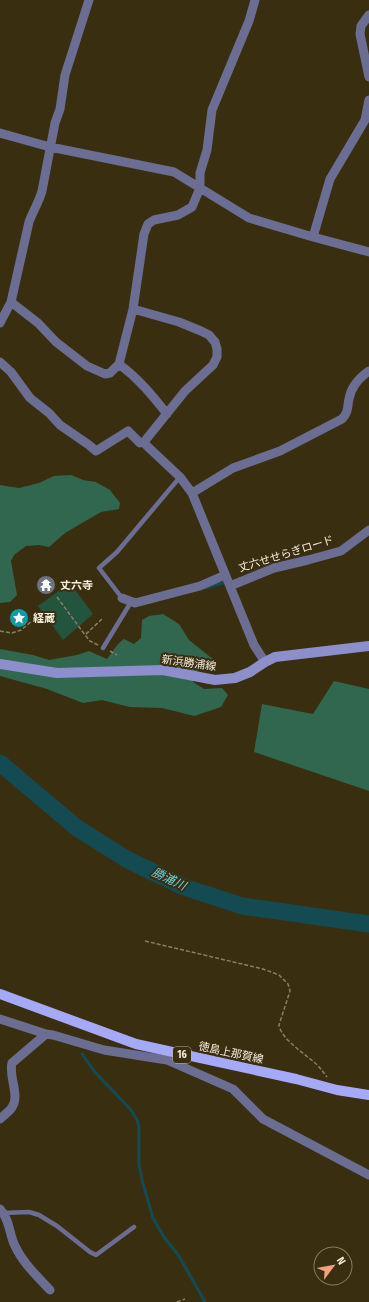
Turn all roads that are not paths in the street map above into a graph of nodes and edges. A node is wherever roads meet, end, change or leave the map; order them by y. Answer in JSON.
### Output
{"nodes":[{"id":1,"x":89,"y":0,"type":"edge"},
{"id":2,"x":255,"y":0,"type":"edge"},
{"id":3,"x":369,"y":15,"type":"edge"},
{"id":4,"x":369,"y":77,"type":"edge"},
{"id":5,"x":369,"y":100,"type":"edge"},
{"id":6,"x":0,"y":133,"type":"edge"},
{"id":7,"x":50,"y":147,"type":"junction"},
{"id":8,"x":200,"y":188,"type":"junction"},
{"id":9,"x":313,"y":237,"type":"junction"},
{"id":10,"x":369,"y":252,"type":"edge"},
{"id":11,"x":11,"y":302,"type":"junction"},
{"id":12,"x":133,"y":309,"type":"junction"},
{"id":13,"x":0,"y":322,"type":"edge"},
{"id":14,"x":0,"y":362,"type":"edge"},
{"id":15,"x":119,"y":364,"type":"junction"},
{"id":16,"x":369,"y":371,"type":"edge"},
{"id":17,"x":167,"y":414,"type":"junction"},
{"id":18,"x":144,"y":442,"type":"junction"},
{"id":19,"x":180,"y":477,"type":"junction"},
{"id":20,"x":192,"y":493,"type":"junction"},
{"id":21,"x":369,"y":530,"type":"edge"},
{"id":22,"x":225,"y":575,"type":"junction"},
{"id":23,"x":230,"y":586,"type":"junction"},
{"id":24,"x":122,"y":598,"type":"joint"},
{"id":25,"x":131,"y":602,"type":"junction"},
{"id":26,"x":369,"y":646,"type":"edge"},
{"id":27,"x":103,"y":648,"type":"road end"},
{"id":28,"x":265,"y":662,"type":"junction"},
{"id":29,"x":0,"y":664,"type":"edge"},
{"id":30,"x":0,"y":994,"type":"edge"},
{"id":31,"x":0,"y":1019,"type":"edge"},
{"id":32,"x":46,"y":1034,"type":"junction"},
{"id":33,"x":168,"y":1056,"type":"junction"},
{"id":34,"x":369,"y":1095,"type":"edge"},
{"id":35,"x":0,"y":1118,"type":"edge"},
{"id":36,"x":369,"y":1175,"type":"edge"},
{"id":37,"x":2,"y":1211,"type":"edge"},
{"id":38,"x":134,"y":1228,"type":"dead end"},
{"id":39,"x":50,"y":1290,"type":"dead end"}],
"edges":[{"from":1,"to":7,"type":"street"},
{"from":2,"to":8,"type":"street"},
{"from":3,"to":4,"type":"street"},
{"from":5,"to":9,"type":"street"},
{"from":6,"to":7,"type":"street"},
{"from":7,"to":8,"type":"street"},
{"from":7,"to":11,"type":"street"},
{"from":8,"to":9,"type":"street"},
{"from":8,"to":12,"type":"street"},
{"from":9,"to":10,"type":"street"},
{"from":11,"to":13,"type":"street"},
{"from":11,"to":15,"type":"street"},
{"from":12,"to":15,"type":"street"},
{"from":12,"to":17,"type":"street"},
{"from":14,"to":18,"type":"street"},
{"from":15,"to":17,"type":"street"},
{"from":16,"to":20,"type":"street"},
{"from":17,"to":18,"type":"street"},
{"from":18,"to":19,"type":"street"},
{"from":19,"to":20,"type":"street"},
{"from":19,"to":24,"type":"lane"},
{"from":20,"to":22,"type":"street"},
{"from":21,"to":23,"type":"street","name":"丈六せせらぎロード"},
{"from":22,"to":23,"type":"street"},
{"from":22,"to":25,"type":"street","name":"丈六せせらぎロード"},
{"from":23,"to":28,"type":"street"},
{"from":24,"to":25,"type":"street"},
{"from":25,"to":27,"type":"lane"},
{"from":26,"to":28,"type":"main road","name":"新浜勝浦線"},
{"from":28,"to":29,"type":"main road","name":"新浜勝浦線"},
{"from":30,"to":33,"type":"main road","name":"徳島上那賀線","number":"16"},
{"from":31,"to":32,"type":"street"},
{"from":32,"to":33,"type":"street"},
{"from":32,"to":35,"type":"street"},
{"from":33,"to":34,"type":"main road","name":"徳島上那賀線","number":"16"},
{"from":33,"to":36,"type":"street"},
{"from":37,"to":38,"type":"lane"},
{"from":37,"to":39,"type":"street"}]}
